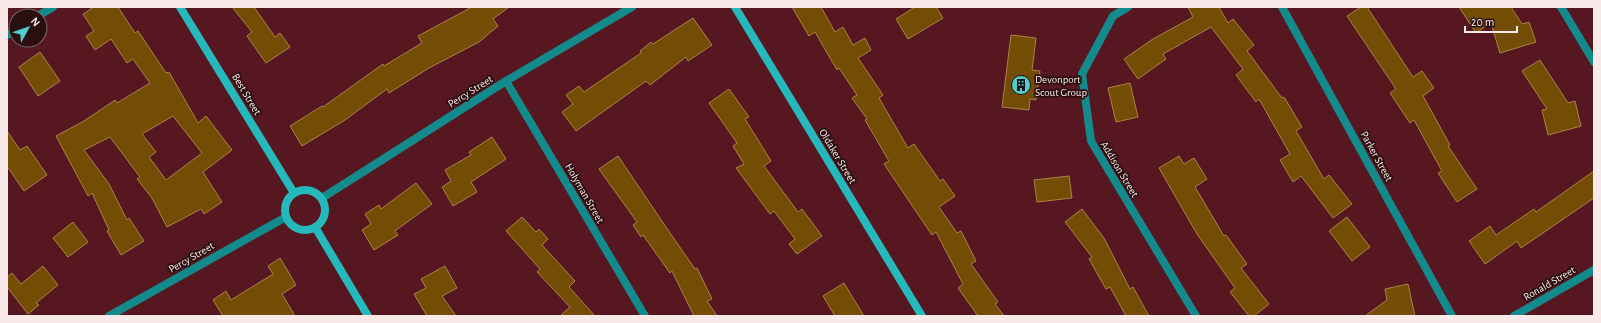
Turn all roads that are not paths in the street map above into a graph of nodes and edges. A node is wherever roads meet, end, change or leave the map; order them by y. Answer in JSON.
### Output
{"nodes":[{"id":1,"x":180,"y":7,"type":"edge"},
{"id":2,"x":632,"y":7,"type":"edge"},
{"id":3,"x":735,"y":7,"type":"edge"},
{"id":4,"x":1128,"y":7,"type":"edge"},
{"id":5,"x":1282,"y":7,"type":"edge"},
{"id":6,"x":1561,"y":7,"type":"edge"},
{"id":7,"x":1594,"y":62,"type":"edge"},
{"id":8,"x":506,"y":81,"type":"junction"},
{"id":9,"x":294,"y":193,"type":"junction"},
{"id":10,"x":322,"y":198,"type":"junction"},
{"id":11,"x":286,"y":218,"type":"junction"},
{"id":12,"x":315,"y":227,"type":"junction"},
{"id":13,"x":1594,"y":270,"type":"edge"},
{"id":14,"x":109,"y":316,"type":"edge"},
{"id":15,"x":368,"y":316,"type":"edge"},
{"id":16,"x":645,"y":316,"type":"edge"},
{"id":17,"x":922,"y":316,"type":"edge"},
{"id":18,"x":1196,"y":316,"type":"edge"},
{"id":19,"x":1452,"y":316,"type":"edge"},
{"id":20,"x":1514,"y":316,"type":"edge"}],
"edges":[{"from":1,"to":9,"type":"street","name":"Best Street"},
{"from":2,"to":8,"type":"street","name":"Percy Street"},
{"from":3,"to":17,"type":"street","name":"Oldaker Street"},
{"from":4,"to":18,"type":"street","name":"Addison Street"},
{"from":5,"to":19,"type":"street","name":"Parker Street"},
{"from":6,"to":7,"type":"street"},
{"from":8,"to":10,"type":"street","name":"Percy Street"},
{"from":8,"to":16,"type":"street","name":"Holyman Street"},
{"from":9,"to":10,"type":"street"},
{"from":9,"to":11,"type":"street"},
{"from":10,"to":12,"type":"street"},
{"from":11,"to":12,"type":"street"},
{"from":11,"to":14,"type":"street","name":"Percy Street"},
{"from":12,"to":15,"type":"street"},
{"from":13,"to":20,"type":"street","name":"Ronald Street"}]}
